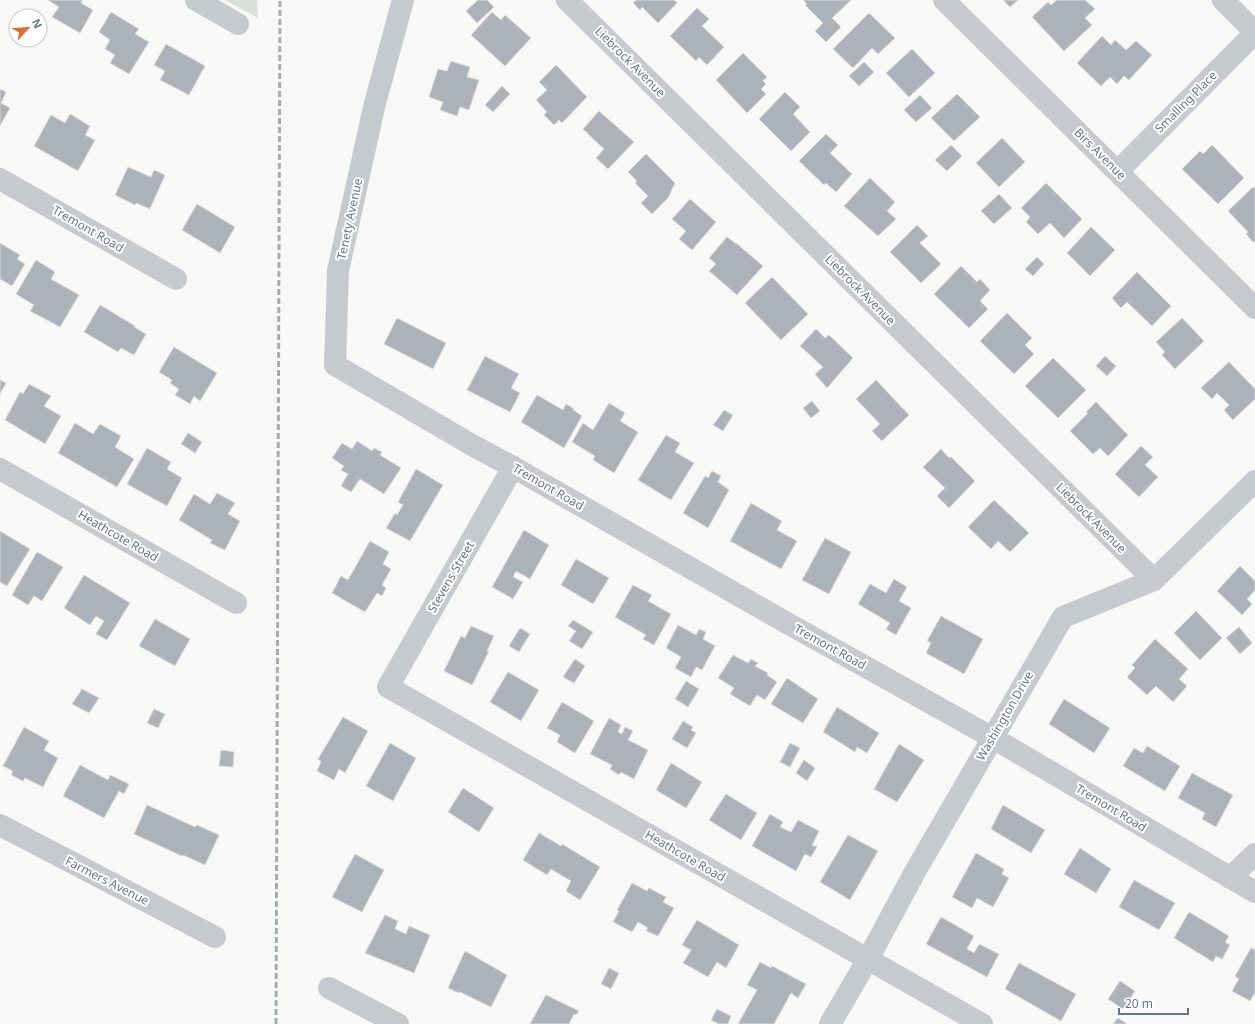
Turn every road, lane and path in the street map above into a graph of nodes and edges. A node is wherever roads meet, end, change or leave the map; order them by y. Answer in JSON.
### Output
{"nodes":[{"id":1,"x":196,"y":0,"type":"edge"},
{"id":2,"x":403,"y":0,"type":"edge"},
{"id":3,"x":567,"y":0,"type":"edge"},
{"id":4,"x":944,"y":0,"type":"edge"},
{"id":5,"x":1223,"y":0,"type":"edge"},
{"id":6,"x":238,"y":24,"type":"dead end"},
{"id":7,"x":1255,"y":32,"type":"edge"},
{"id":8,"x":1118,"y":171,"type":"junction"},
{"id":9,"x":0,"y":179,"type":"edge"},
{"id":10,"x":176,"y":279,"type":"dead end"},
{"id":11,"x":1255,"y":308,"type":"edge"},
{"id":12,"x":403,"y":405,"type":"joint"},
{"id":13,"x":513,"y":467,"type":"junction"},
{"id":14,"x":0,"y":469,"type":"edge"},
{"id":15,"x":1255,"y":481,"type":"edge"},
{"id":16,"x":1154,"y":580,"type":"junction"},
{"id":17,"x":236,"y":603,"type":"dead end"},
{"id":18,"x":388,"y":687,"type":"joint"},
{"id":19,"x":993,"y":738,"type":"junction"},
{"id":20,"x":0,"y":826,"type":"edge"},
{"id":21,"x":1255,"y":854,"type":"edge"},
{"id":22,"x":1230,"y":878,"type":"junction"},
{"id":23,"x":1255,"y":892,"type":"edge"},
{"id":24,"x":215,"y":937,"type":"dead end"},
{"id":25,"x":868,"y":959,"type":"junction"},
{"id":26,"x":328,"y":988,"type":"dead end"},
{"id":27,"x":398,"y":1024,"type":"edge"},
{"id":28,"x":830,"y":1024,"type":"edge"},
{"id":29,"x":982,"y":1024,"type":"edge"}],
"edges":[{"from":1,"to":6,"type":"street"},
{"from":2,"to":12,"type":"street","name":"Tenety Avenue"},
{"from":3,"to":16,"type":"street","name":"Liebrock Avenue"},
{"from":4,"to":8,"type":"street","name":"Birs Avenue"},
{"from":5,"to":7,"type":"street"},
{"from":7,"to":8,"type":"street","name":"Smalling Place"},
{"from":8,"to":11,"type":"street","name":"Birs Avenue"},
{"from":9,"to":10,"type":"street","name":"Tremont Road"},
{"from":12,"to":13,"type":"street","name":"Tremont Road"},
{"from":13,"to":18,"type":"street","name":"Stevens Street"},
{"from":13,"to":19,"type":"street","name":"Tremont Road"},
{"from":14,"to":17,"type":"street","name":"Heathcote Road"},
{"from":15,"to":16,"type":"street","name":"Washington Drive"},
{"from":16,"to":19,"type":"street","name":"Washington Drive"},
{"from":18,"to":25,"type":"street","name":"Heathcote Road"},
{"from":19,"to":22,"type":"street","name":"Tremont Road"},
{"from":19,"to":25,"type":"street","name":"Washington Drive"},
{"from":20,"to":24,"type":"street","name":"Farmers Avenue"},
{"from":21,"to":22,"type":"street"},
{"from":22,"to":23,"type":"street","name":"Tremont Road"},
{"from":25,"to":28,"type":"street","name":"Washington Drive"},
{"from":25,"to":29,"type":"street","name":"Heathcote Road"},
{"from":26,"to":27,"type":"street"}]}
